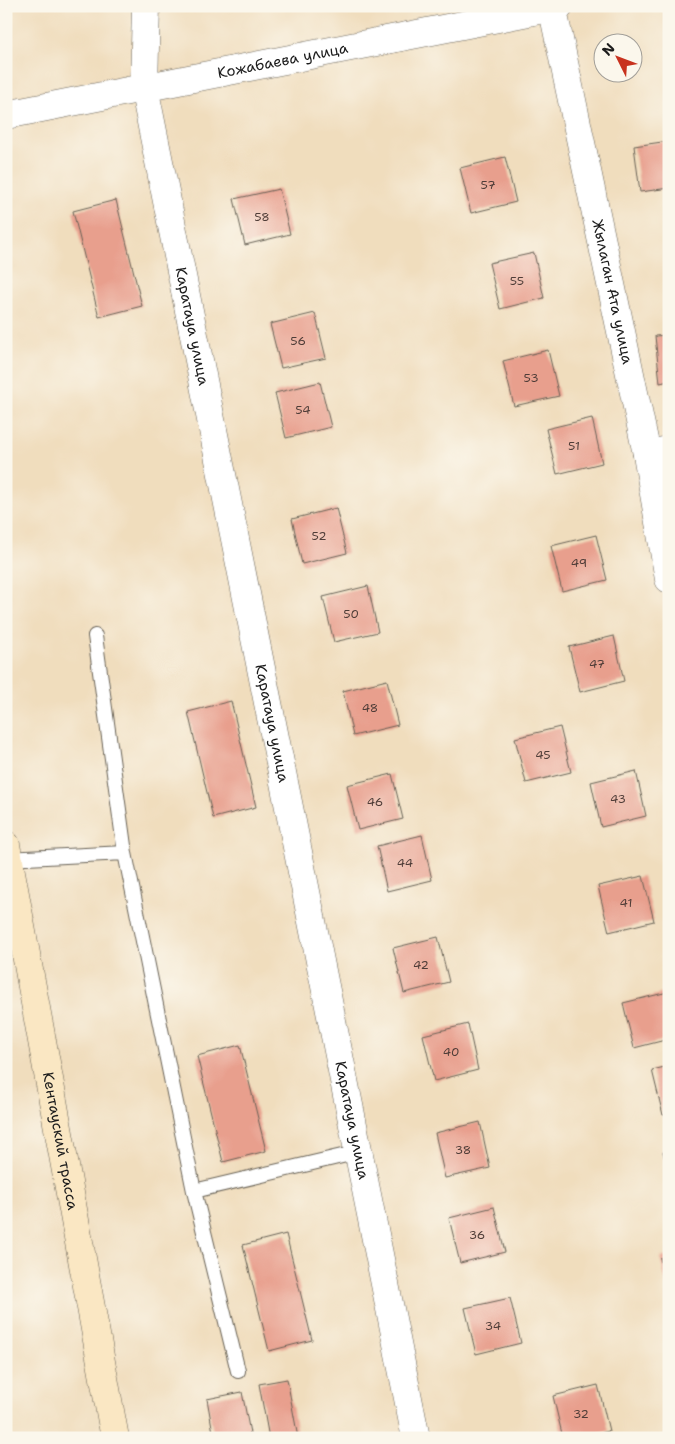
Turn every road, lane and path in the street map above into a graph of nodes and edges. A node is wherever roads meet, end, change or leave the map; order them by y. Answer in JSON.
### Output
{"nodes":[{"id":1,"x":146,"y":6,"type":"edge"},
{"id":2,"x":554,"y":7,"type":"edge"},
{"id":3,"x":144,"y":87,"type":"junction"},
{"id":4,"x":6,"y":114,"type":"edge"},
{"id":5,"x":658,"y":452,"type":"edge"},
{"id":6,"x":669,"y":579,"type":"edge"},
{"id":7,"x":95,"y":636,"type":"dead end"},
{"id":8,"x":125,"y":853,"type":"junction"},
{"id":9,"x":7,"y":854,"type":"edge"},
{"id":10,"x":359,"y":1152,"type":"junction"},
{"id":11,"x":194,"y":1191,"type":"junction"},
{"id":12,"x":238,"y":1370,"type":"dead end"},
{"id":13,"x":116,"y":1438,"type":"edge"},
{"id":14,"x":416,"y":1438,"type":"edge"}],
"edges":[{"from":1,"to":3,"type":"street","name":"Каратауа улица"},
{"from":2,"to":3,"type":"street","name":"Кожабаева улица"},
{"from":2,"to":5,"type":"street","name":"Жылаган Ата улица"},
{"from":3,"to":4,"type":"street","name":"Кожабаева улица"},
{"from":3,"to":10,"type":"street","name":"Каратауа улица"},
{"from":5,"to":6,"type":"street","name":"Жылаган Ата улица"},
{"from":7,"to":8,"type":"lane"},
{"from":8,"to":9,"type":"lane"},
{"from":8,"to":11,"type":"lane"},
{"from":9,"to":13,"type":"main road","name":"Кентауский трасса"},
{"from":10,"to":11,"type":"lane"},
{"from":10,"to":14,"type":"street","name":"Каратауа улица"},
{"from":11,"to":12,"type":"lane"}]}
